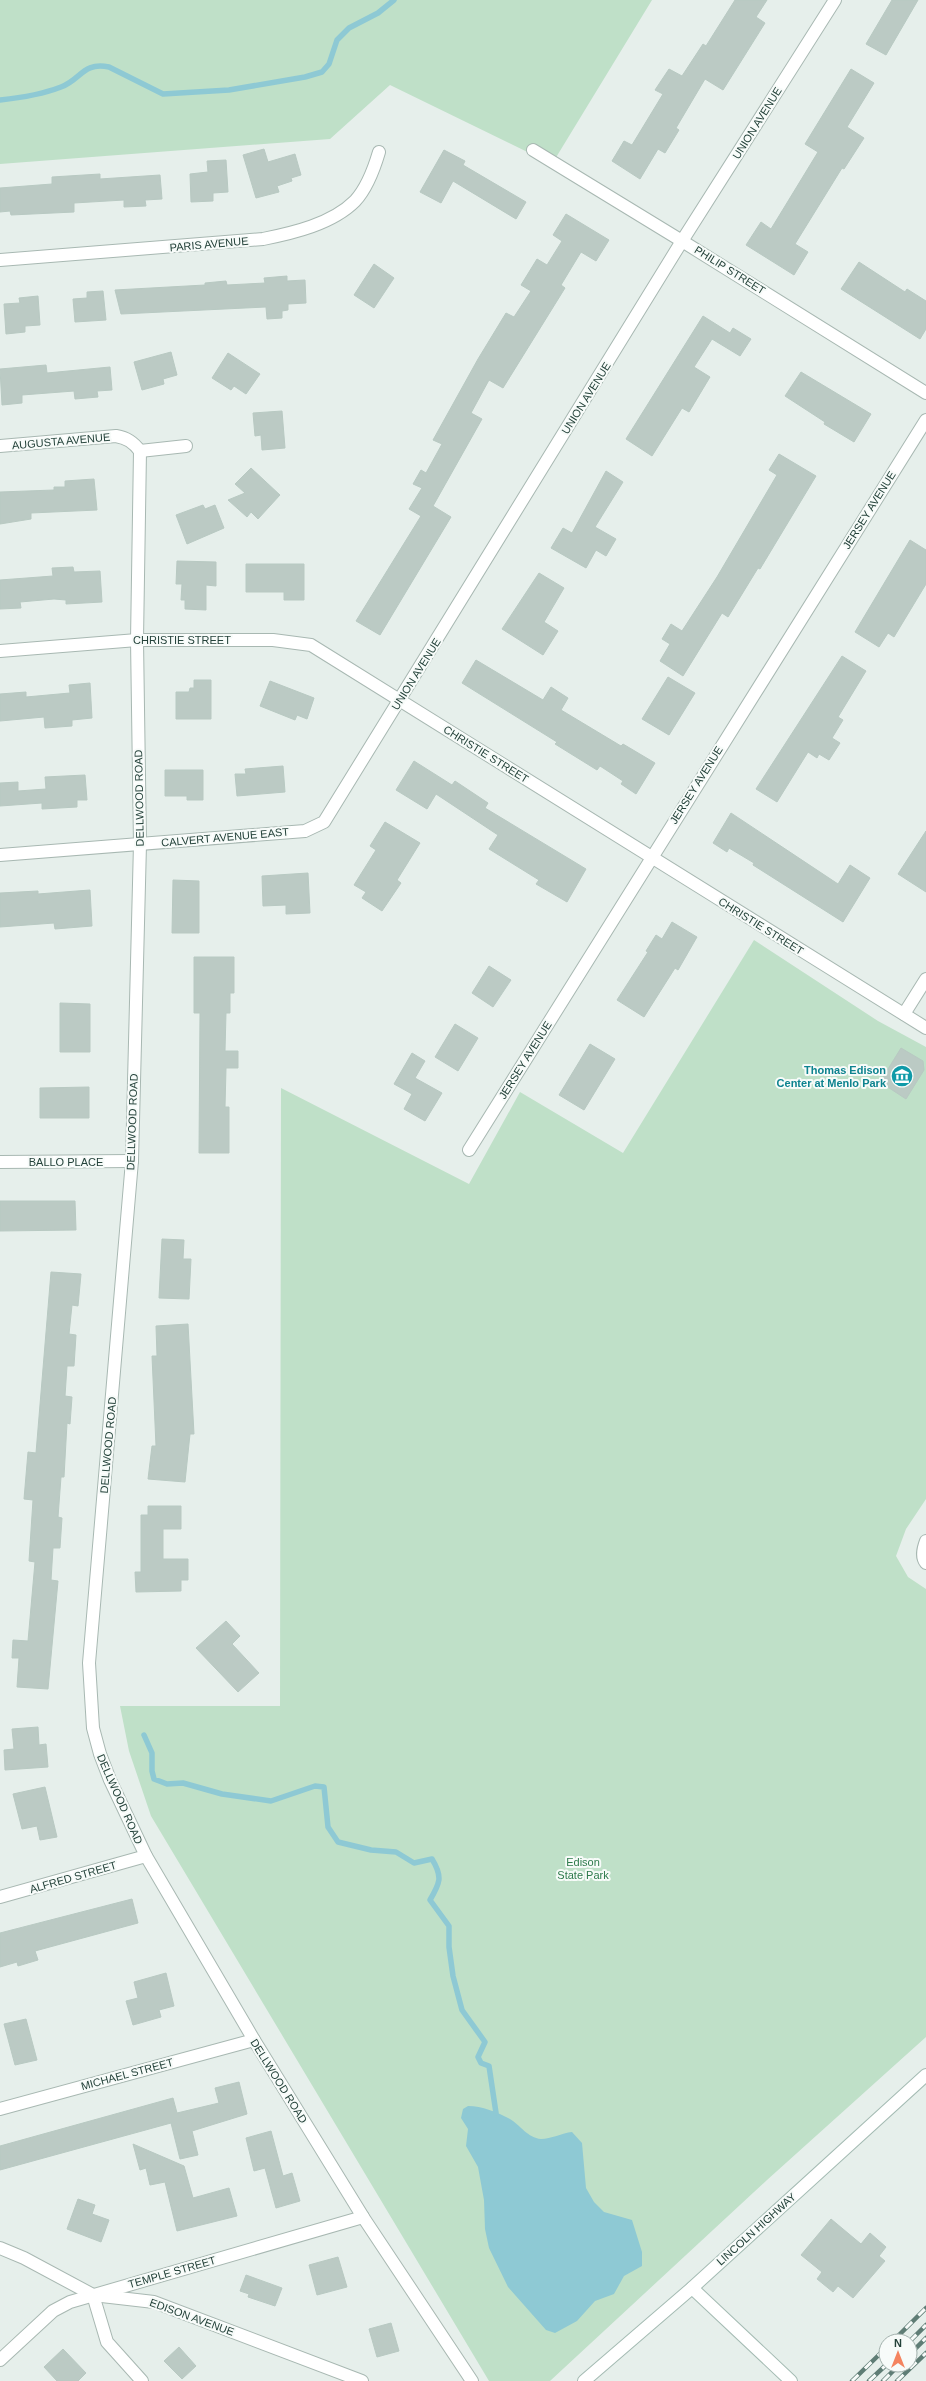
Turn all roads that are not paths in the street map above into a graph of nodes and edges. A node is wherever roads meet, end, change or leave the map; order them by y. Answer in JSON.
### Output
{"nodes":[{"id":1,"x":835,"y":0,"type":"edge"},
{"id":2,"x":533,"y":150,"type":"dead end"},
{"id":3,"x":379,"y":152,"type":"dead end"},
{"id":4,"x":682,"y":240,"type":"junction"},
{"id":5,"x":0,"y":260,"type":"edge"},
{"id":6,"x":926,"y":393,"type":"edge"},
{"id":7,"x":926,"y":420,"type":"edge"},
{"id":8,"x":0,"y":446,"type":"edge"},
{"id":9,"x":186,"y":446,"type":"dead end"},
{"id":10,"x":140,"y":451,"type":"junction"},
{"id":11,"x":137,"y":640,"type":"junction"},
{"id":12,"x":0,"y":651,"type":"edge"},
{"id":13,"x":400,"y":701,"type":"junction"},
{"id":14,"x":340,"y":798,"type":"joint"},
{"id":15,"x":140,"y":844,"type":"junction"},
{"id":16,"x":0,"y":855,"type":"edge"},
{"id":17,"x":651,"y":857,"type":"junction"},
{"id":18,"x":926,"y":979,"type":"edge"},
{"id":19,"x":904,"y":1014,"type":"junction"},
{"id":20,"x":926,"y":1028,"type":"edge"},
{"id":21,"x":469,"y":1150,"type":"dead end"},
{"id":22,"x":132,"y":1161,"type":"junction"},
{"id":23,"x":0,"y":1162,"type":"edge"},
{"id":24,"x":924,"y":1546,"type":"edge"},
{"id":25,"x":926,"y":1564,"type":"edge"},
{"id":26,"x":146,"y":1856,"type":"junction"},
{"id":27,"x":0,"y":1897,"type":"edge"},
{"id":28,"x":254,"y":2040,"type":"junction"},
{"id":29,"x":926,"y":2075,"type":"edge"},
{"id":30,"x":0,"y":2109,"type":"edge"},
{"id":31,"x":363,"y":2217,"type":"junction"},
{"id":32,"x":0,"y":2248,"type":"edge"},
{"id":33,"x":692,"y":2288,"type":"junction"},
{"id":34,"x":93,"y":2295,"type":"junction"},
{"id":35,"x":0,"y":2360,"type":"edge"},
{"id":36,"x":142,"y":2381,"type":"edge"},
{"id":37,"x":362,"y":2381,"type":"edge"},
{"id":38,"x":472,"y":2381,"type":"edge"},
{"id":39,"x":584,"y":2381,"type":"edge"},
{"id":40,"x":791,"y":2381,"type":"edge"}],
"edges":[{"from":1,"to":4,"type":"street","name":"UNION AVENUE"},
{"from":2,"to":4,"type":"street","name":"PHILIP STREET"},
{"from":3,"to":5,"type":"street","name":"PARIS AVENUE"},
{"from":4,"to":6,"type":"street","name":"PHILIP STREET"},
{"from":4,"to":13,"type":"street","name":"UNION AVENUE"},
{"from":7,"to":17,"type":"street","name":"JERSEY AVENUE"},
{"from":8,"to":10,"type":"street","name":"AUGUSTA AVENUE"},
{"from":9,"to":10,"type":"street"},
{"from":10,"to":11,"type":"street","name":"DELLWOOD ROAD"},
{"from":11,"to":12,"type":"street","name":"CHRISTIE STREET"},
{"from":11,"to":13,"type":"street","name":"CHRISTIE STREET"},
{"from":11,"to":15,"type":"street","name":"DELLWOOD ROAD"},
{"from":13,"to":14,"type":"street","name":"UNION AVENUE"},
{"from":13,"to":17,"type":"street","name":"CHRISTIE STREET"},
{"from":14,"to":15,"type":"street","name":"CALVERT AVENUE EAST"},
{"from":15,"to":16,"type":"street","name":"CALVERT AVENUE EAST"},
{"from":15,"to":22,"type":"street","name":"DELLWOOD ROAD"},
{"from":17,"to":19,"type":"street","name":"CHRISTIE STREET"},
{"from":17,"to":21,"type":"street","name":"JERSEY AVENUE"},
{"from":18,"to":19,"type":"street"},
{"from":19,"to":20,"type":"street","name":"CHRISTIE STREET"},
{"from":22,"to":23,"type":"street","name":"BALLO PLACE"},
{"from":22,"to":26,"type":"street","name":"DELLWOOD ROAD"},
{"from":24,"to":25,"type":"street"},
{"from":26,"to":27,"type":"street","name":"ALFRED STREET"},
{"from":26,"to":28,"type":"street","name":"DELLWOOD ROAD"},
{"from":28,"to":30,"type":"street","name":"MICHAEL STREET"},
{"from":28,"to":31,"type":"street","name":"DELLWOOD ROAD"},
{"from":29,"to":33,"type":"street","name":"LINCOLN HIGHWAY"},
{"from":31,"to":34,"type":"street","name":"TEMPLE STREET"},
{"from":31,"to":38,"type":"street","name":"DELLWOOD ROAD"},
{"from":32,"to":34,"type":"street","name":"EDISON AVENUE"},
{"from":33,"to":39,"type":"street","name":"LINCOLN HIGHWAY"},
{"from":33,"to":40,"type":"street"},
{"from":34,"to":35,"type":"street","name":"TEMPLE STREET"},
{"from":34,"to":36,"type":"street"},
{"from":34,"to":37,"type":"street","name":"EDISON AVENUE"}]}
